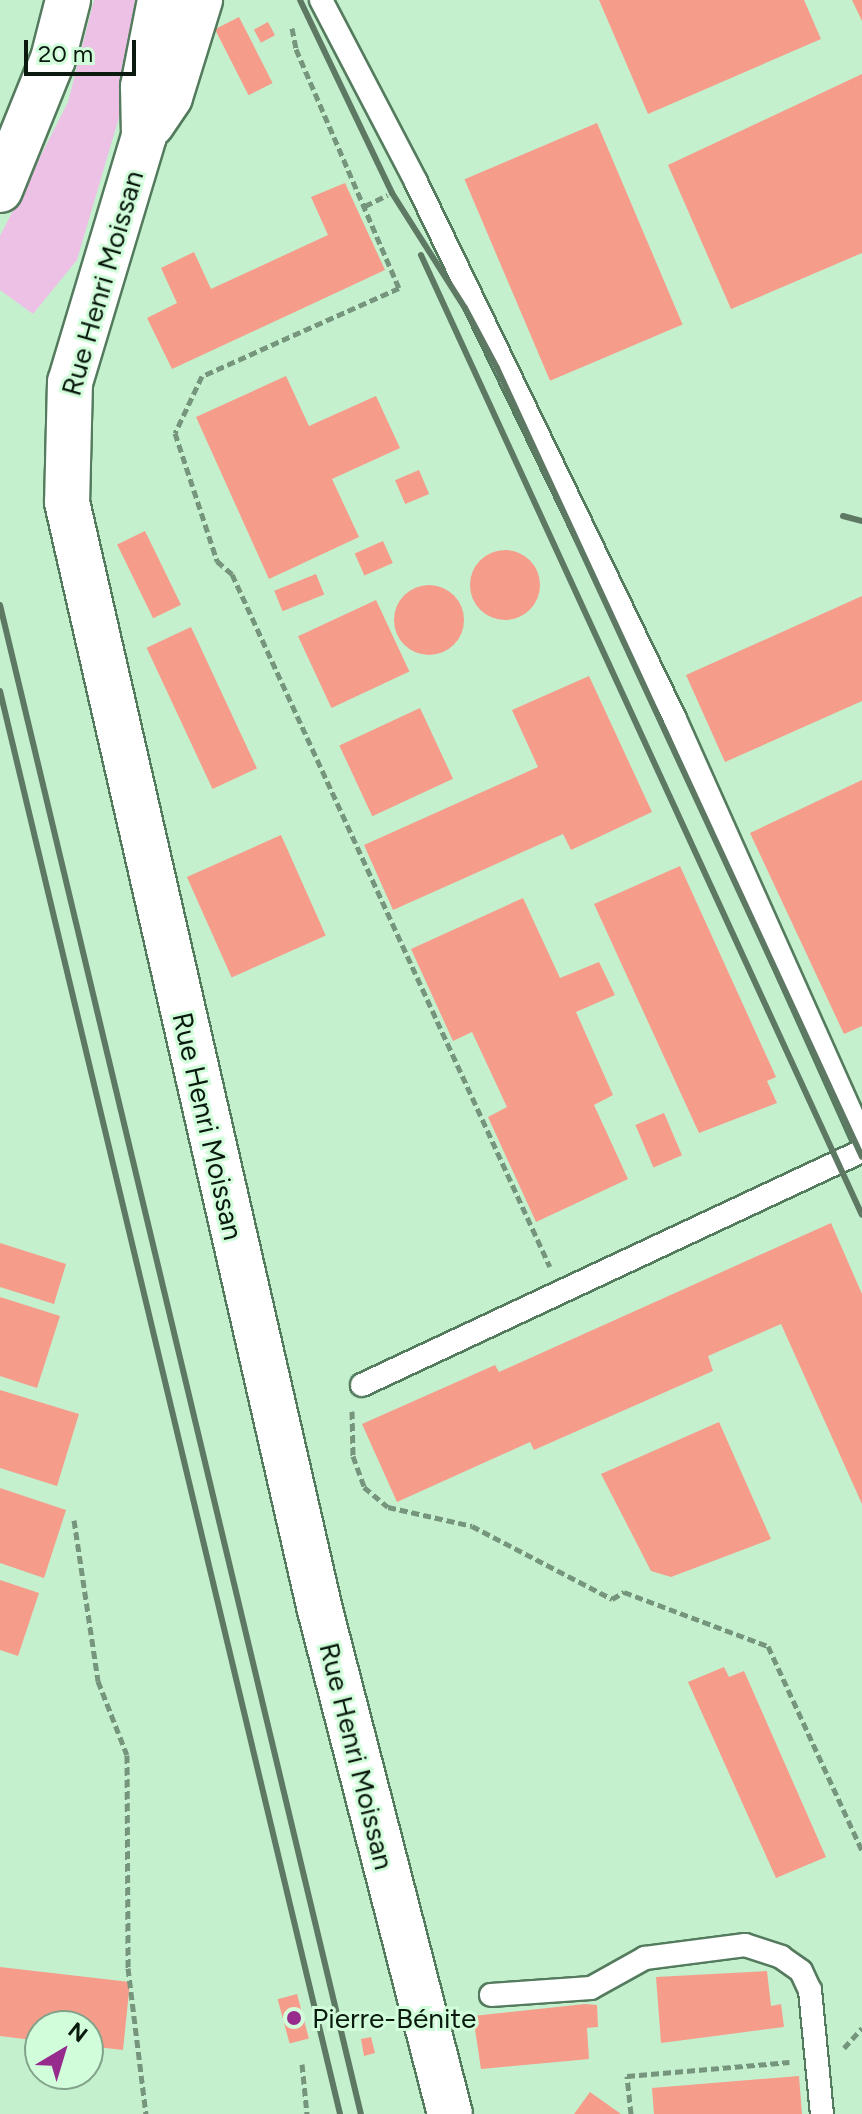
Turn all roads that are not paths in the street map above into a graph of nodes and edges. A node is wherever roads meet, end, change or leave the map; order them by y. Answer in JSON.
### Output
{"nodes":[{"id":1,"x":41,"y":0,"type":"edge"},
{"id":2,"x":68,"y":0,"type":"edge"},
{"id":3,"x":160,"y":0,"type":"edge"},
{"id":4,"x":200,"y":0,"type":"edge"},
{"id":5,"x":321,"y":0,"type":"edge"},
{"id":6,"x":144,"y":136,"type":"junction"},
{"id":7,"x":0,"y":141,"type":"edge"},
{"id":8,"x":0,"y":190,"type":"edge"},
{"id":9,"x":862,"y":1137,"type":"edge"},
{"id":10,"x":862,"y":1151,"type":"edge"},
{"id":11,"x":360,"y":1396,"type":"road end"},
{"id":12,"x":491,"y":1995,"type":"dead end"},
{"id":13,"x":450,"y":2114,"type":"edge"},
{"id":14,"x":822,"y":2114,"type":"edge"}],
"edges":[{"from":1,"to":7,"type":"street"},
{"from":2,"to":8,"type":"street"},
{"from":3,"to":6,"type":"street","name":"Rue Henri Moissan"},
{"from":4,"to":6,"type":"street","name":"Rue Henri Moissan"},
{"from":5,"to":9,"type":"lane"},
{"from":6,"to":13,"type":"street","name":"Rue Henri Moissan"},
{"from":10,"to":11,"type":"lane"},
{"from":12,"to":14,"type":"lane"}]}
